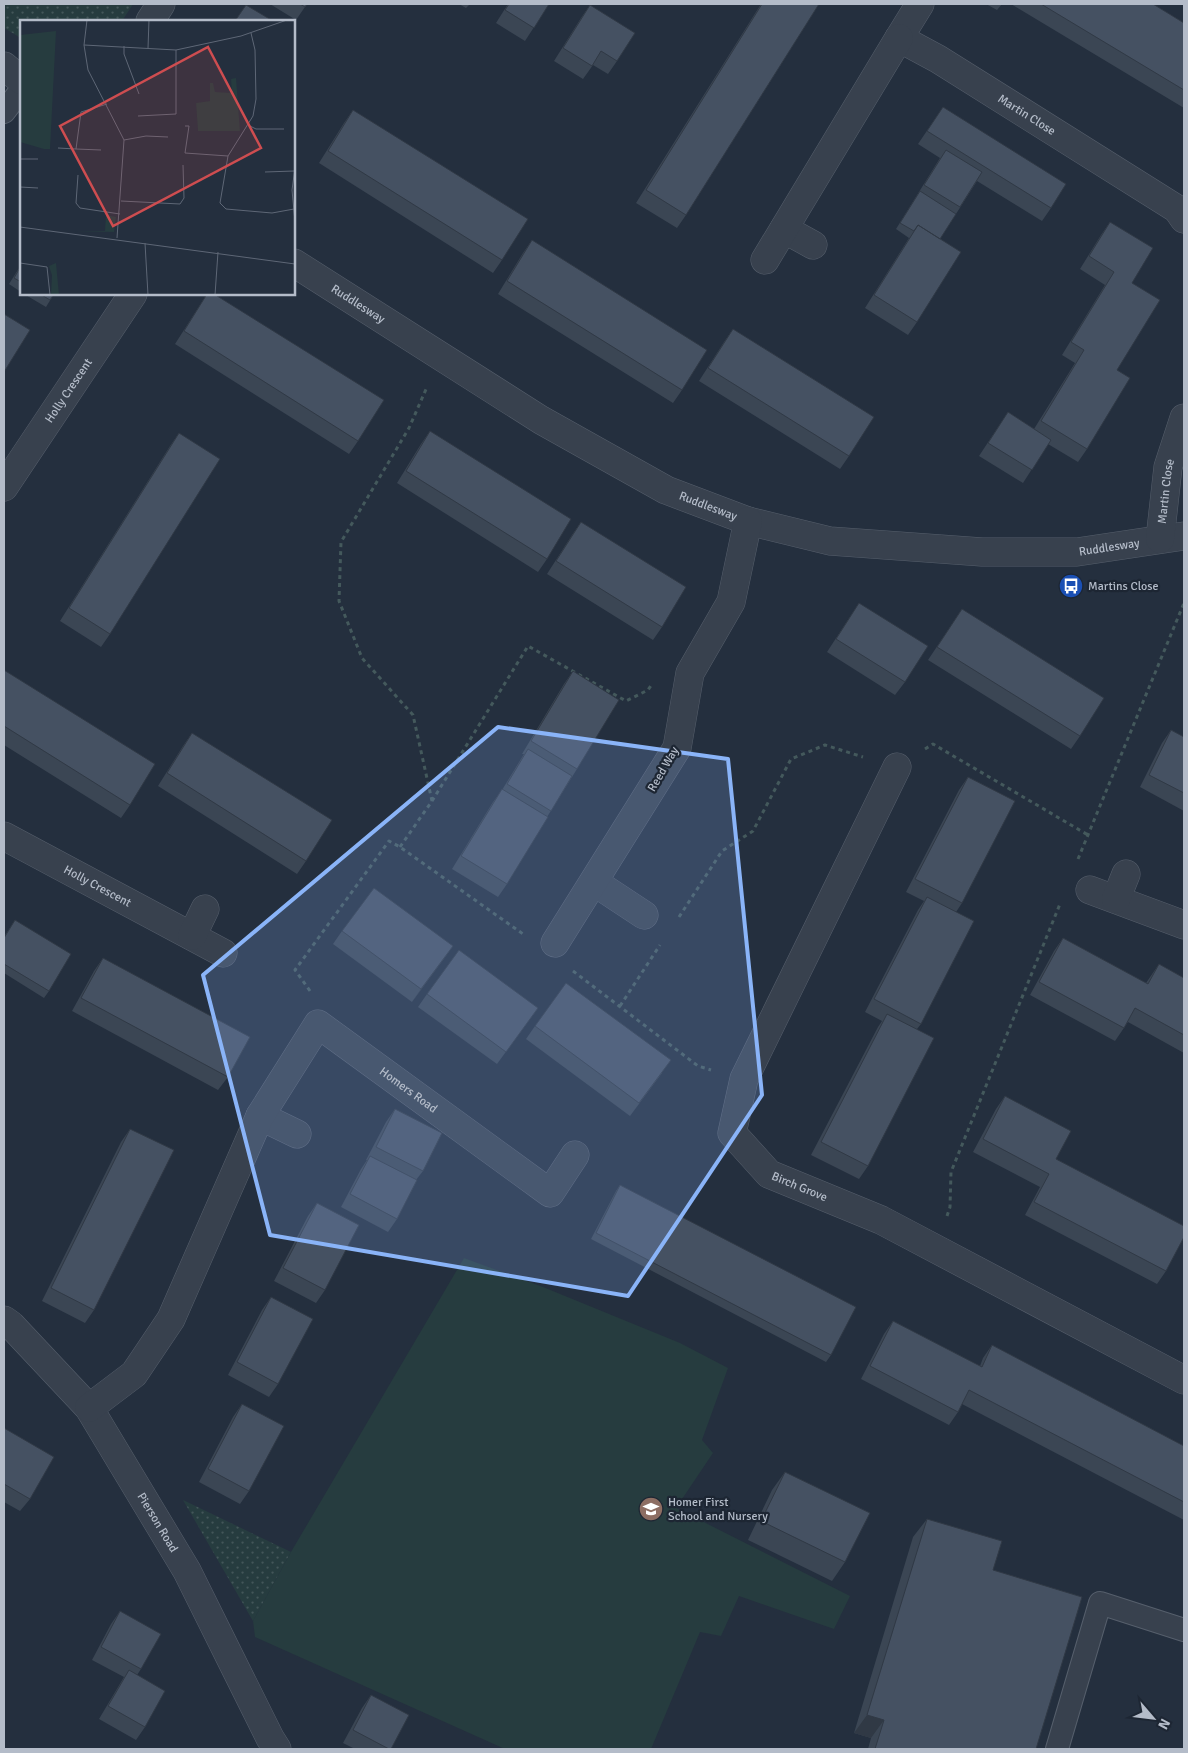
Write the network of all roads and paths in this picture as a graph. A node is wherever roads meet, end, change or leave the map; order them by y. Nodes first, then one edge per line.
1 (161, 4) edge
2 (920, 4) edge
3 (151, 20) edge
4 (899, 38) junction
5 (4, 66) edge
6 (20, 79) edge
7 (20, 91) edge
8 (4, 112) edge
9 (1184, 218) edge
10 (784, 229) junction
11 (813, 245) dead end
12 (765, 260) dead end
13 (295, 264) edge
14 (132, 295) edge
15 (440, 356) junction
16 (1184, 418) edge
17 (4, 486) edge
18 (748, 521) junction
19 (1172, 538) edge
20 (1184, 603) edge
21 (653, 682) dead end
22 (896, 767) junction
23 (432, 801) junction
24 (1088, 835) junction
25 (4, 836) edge
26 (400, 847) junction
27 (1077, 862) dead end
28 (594, 882) junction
29 (1090, 890) dead end
30 (1062, 899) dead end
31 (205, 909) dead end
32 (644, 916) dead end
33 (675, 922) dead end
34 (1184, 925) edge
35 (192, 936) junction
36 (665, 937) dead end
37 (551, 947) junction
38 (223, 953) dead end
39 (620, 1006) junction
40 (318, 1024) junction
41 (744, 1079) junction
42 (260, 1116) junction
43 (297, 1134) dead end
44 (575, 1155) dead end
45 (934, 1248) junction
46 (4, 1320) edge
47 (1184, 1380) edge
48 (89, 1408) junction
49 (1184, 1630) edge
50 (267, 1746) edge
51 (1057, 1749) edge

1 - 3 street
2 - 4 street
4 - 9 street, Martin Close
4 - 10 street
5 - 6 street
7 - 8 lane
10 - 11 street
10 - 12 street
13 - 15 street, Ruddlesway
14 - 17 street, Holly Crescent
15 - 18 street, Ruddlesway
15 - 23 path
16 - 19 street, Martin Close
18 - 19 street, Ruddlesway
18 - 28 street, Reed Way
20 - 24 path
21 - 23 path
22 - 24 path
22 - 33 path
22 - 41 street, Birch Grove
23 - 26 path
24 - 27 path
25 - 35 street, Holly Crescent
26 - 37 path
26 - 40 path
28 - 32 street
28 - 37 street, Reed Way
29 - 34 street
30 - 45 path
31 - 35 street
35 - 38 street, Holly Crescent
36 - 39 path
37 - 39 path
39 - 41 path
40 - 42 street
40 - 44 street, Homers Road
41 - 45 street, Birch Grove
42 - 43 street
42 - 48 street
45 - 47 street, Birch Grove
46 - 48 street, Pierson Road
48 - 50 street, Pierson Road
49 - 51 lane

